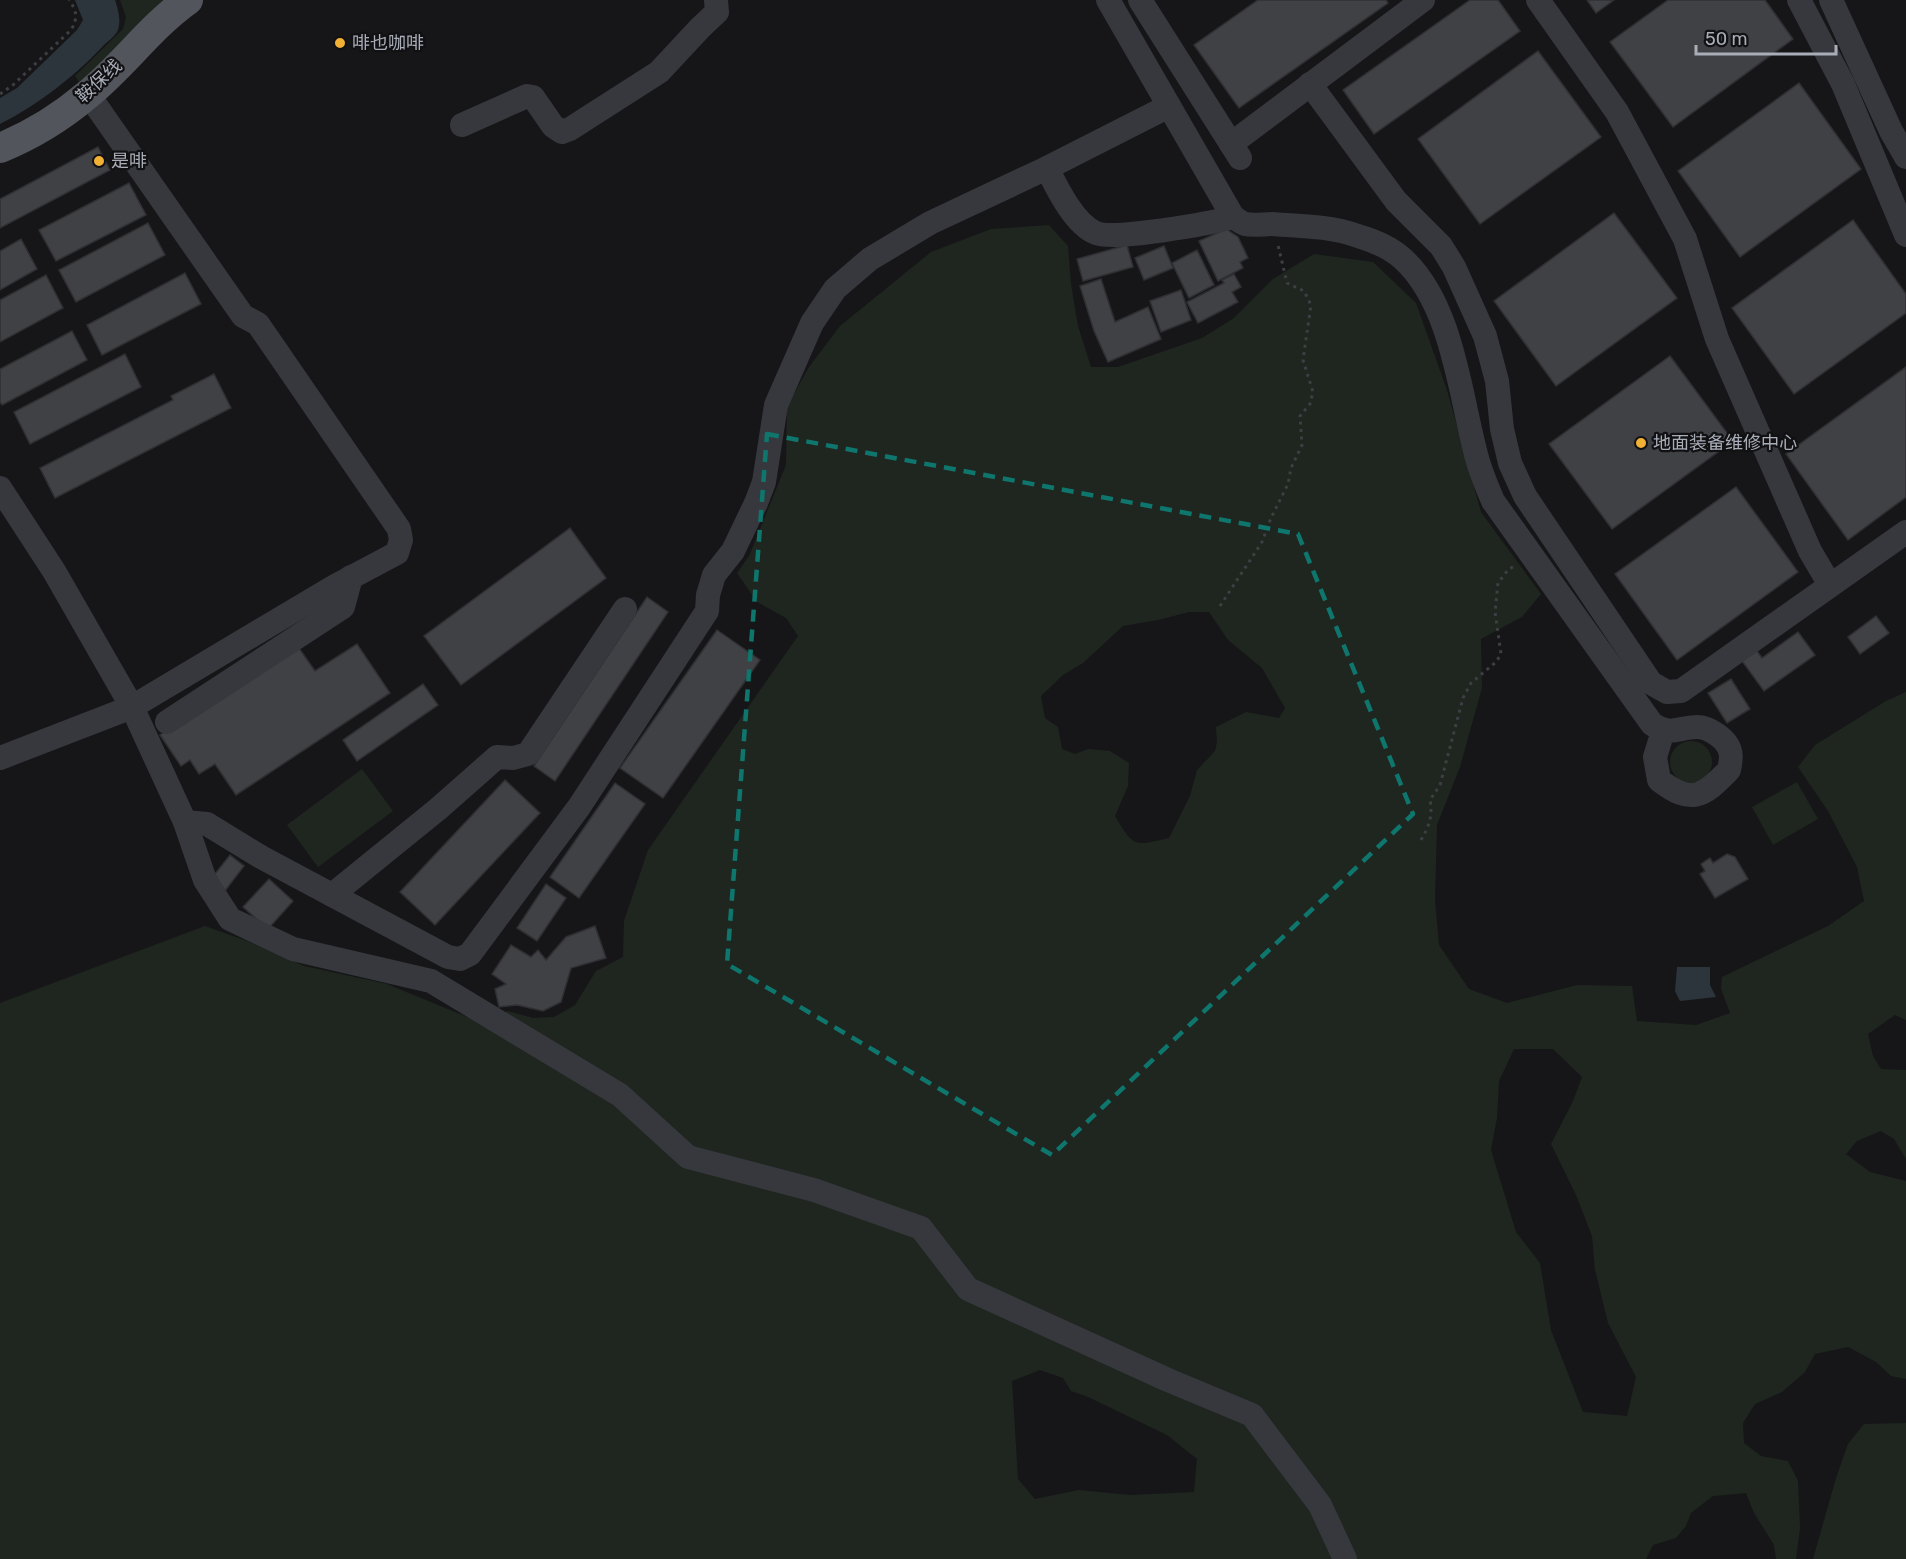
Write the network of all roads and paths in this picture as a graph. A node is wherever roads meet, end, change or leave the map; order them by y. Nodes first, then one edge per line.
1 (69, 0) edge
2 (188, 0) edge
3 (716, 0) edge
4 (1108, 0) edge
5 (1140, 0) edge
6 (1423, 0) edge
7 (1538, 0) edge
8 (1799, 0) edge
9 (1831, 0) edge
10 (1310, 84) junction
11 (0, 93) edge
12 (88, 94) junction
13 (1169, 106) junction
14 (462, 125) dead end
15 (0, 148) edge
16 (1906, 157) edge
17 (1047, 168) junction
18 (1233, 217) junction
19 (1270, 224) junction
20 (1906, 235) edge
21 (0, 488) edge
22 (1906, 532) edge
23 (1531, 555) junction
24 (351, 577) junction
25 (1830, 585) junction
26 (1220, 606) dead end
27 (625, 609) dead end
28 (132, 707) junction
29 (167, 722) dead end
30 (1663, 731) dead end
31 (0, 758) edge
32 (185, 822) junction
33 (1421, 840) dead end
34 (332, 895) junction
35 (1345, 1559) edge

1 - 11 path
2 - 12 main road, 鞍保线
3 - 14 street
4 - 13 street
5 - 10 street
6 - 10 street
7 - 25 street
8 - 20 street
9 - 16 street
10 - 25 street
12 - 15 main road, 鞍保线
12 - 24 street
13 - 17 street
13 - 18 street
17 - 18 street
17 - 34 street
18 - 19 street
19 - 23 street
19 - 26 path
21 - 28 street
22 - 25 street
23 - 30 street
23 - 33 path
24 - 28 street
24 - 29 street
27 - 34 street
28 - 31 street
28 - 32 street
32 - 34 street
32 - 35 street

